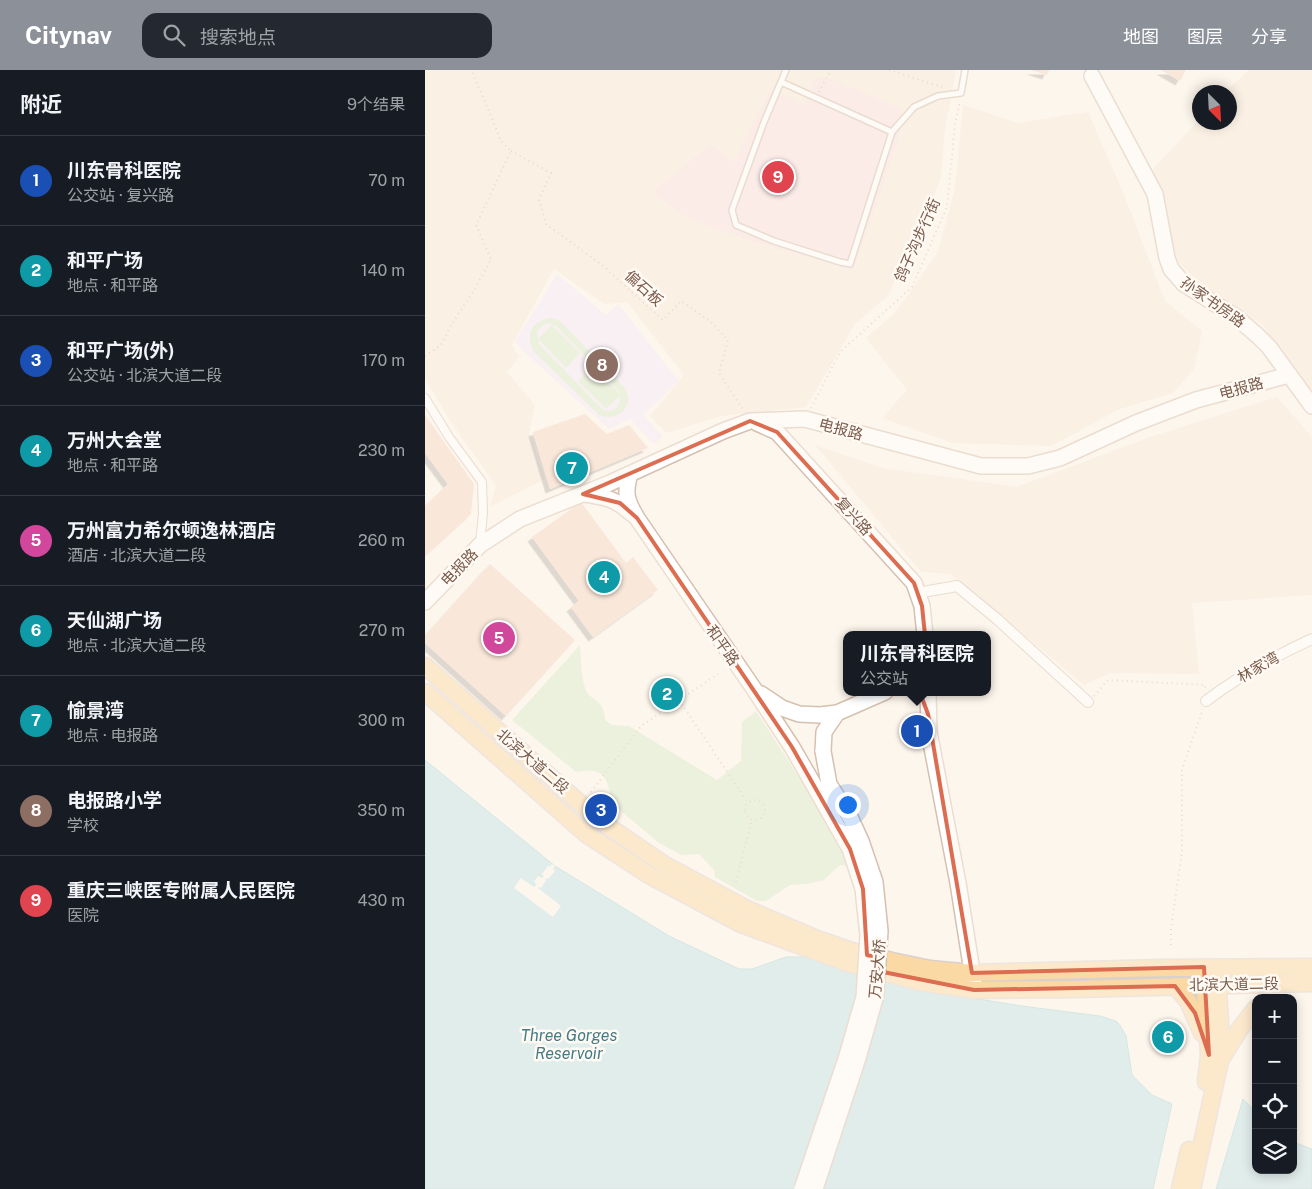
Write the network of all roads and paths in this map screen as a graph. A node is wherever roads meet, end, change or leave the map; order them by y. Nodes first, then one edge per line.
1 (471, 70) edge
2 (786, 70) edge
3 (831, 70) edge
4 (889, 70) edge
5 (965, 70) edge
6 (1091, 76) dead end
7 (781, 82) junction
8 (961, 93) junction
9 (816, 97) junction
10 (892, 132) junction
11 (511, 151) junction
12 (425, 356) edge
13 (1289, 375) junction
14 (425, 398) edge
15 (1310, 400) edge
16 (803, 419) junction
17 (750, 421) junction
18 (793, 448) junction
19 (630, 474) junction
20 (583, 494) junction
21 (637, 518) junction
22 (480, 545) junction
23 (917, 593) junction
24 (425, 602) edge
25 (925, 631) edge
26 (1312, 639) edge
27 (425, 666) edge
28 (718, 674) dead end
29 (754, 689) junction
30 (425, 692) edge
31 (876, 696) edge
32 (920, 696) edge
33 (928, 696) edge
34 (679, 700) junction
35 (1206, 701) junction
36 (1088, 702) joint
37 (837, 713) junction
38 (928, 714) junction
39 (807, 773) joint
40 (591, 792) dead end
41 (748, 803) junction
42 (752, 820) junction
43 (736, 882) dead end
44 (745, 917) junction
45 (1171, 945) dead end
46 (1210, 967) junction
47 (1312, 967) edge
48 (972, 973) junction
49 (1289, 983) junction
50 (1312, 983) edge
51 (1211, 985) junction
52 (1175, 986) junction
53 (974, 990) junction
54 (1272, 994) edge
55 (1252, 1013) edge
56 (1214, 1067) junction
57 (802, 1189) edge
58 (815, 1189) edge
59 (1180, 1189) edge
60 (1191, 1189) edge

1 - 11 path, 偏石板
2 - 7 lane
3 - 9 path
4 - 8 path
5 - 8 lane
6 - 13 main road, 孙家书房路
7 - 9 lane
7 - 10 lane
8 - 10 lane
8 - 16 path, 鸽子沟步行街
9 - 10 lane
11 - 12 path
11 - 17 path, 偏石板
13 - 15 main road, 孙家书房路
13 - 16 main road, 电报路
14 - 22 street
16 - 17 main road, 电报路
16 - 18 main road
17 - 18 main road, 复兴路
17 - 19 main road, 电报路
18 - 23 main road, 复兴路
19 - 20 main road, 电报路
19 - 21 main road, 和平路
20 - 21 main road, 和平路
20 - 22 main road, 电报路
21 - 29 main road, 和平路
22 - 24 main road, 电报路
23 - 25 main road, 复兴路
23 - 36 street
26 - 35 street, 林家湾
27 - 44 main road, 北滨大道二段
28 - 34 path
29 - 37 main road
29 - 39 main road, 和平路
30 - 44 main road, 北滨大道二段
31 - 37 main road
32 - 38 main road
33 - 38 main road
34 - 40 path
34 - 41 path
35 - 36 path
35 - 45 path
37 - 58 main road, 万安大桥, bridge
38 - 48 main road
39 - 57 main road, 万安大桥, bridge
41 - 42 path
41 - 42 path
42 - 43 path
44 - 48 main road, 北滨大道二段, bridge
44 - 53 main road, 北滨大道二段, bridge
46 - 47 main road, 北滨大道二段
46 - 48 main road, 北滨大道二段
46 - 51 main road
48 - 53 main road
49 - 50 main road, 北滨大道二段
49 - 51 main road, 北滨大道二段
49 - 54 main road
51 - 52 main road, 北滨大道二段
51 - 56 main road
52 - 53 main road, 北滨大道二段
52 - 56 main road
55 - 56 main road
56 - 59 main road
56 - 60 main road

